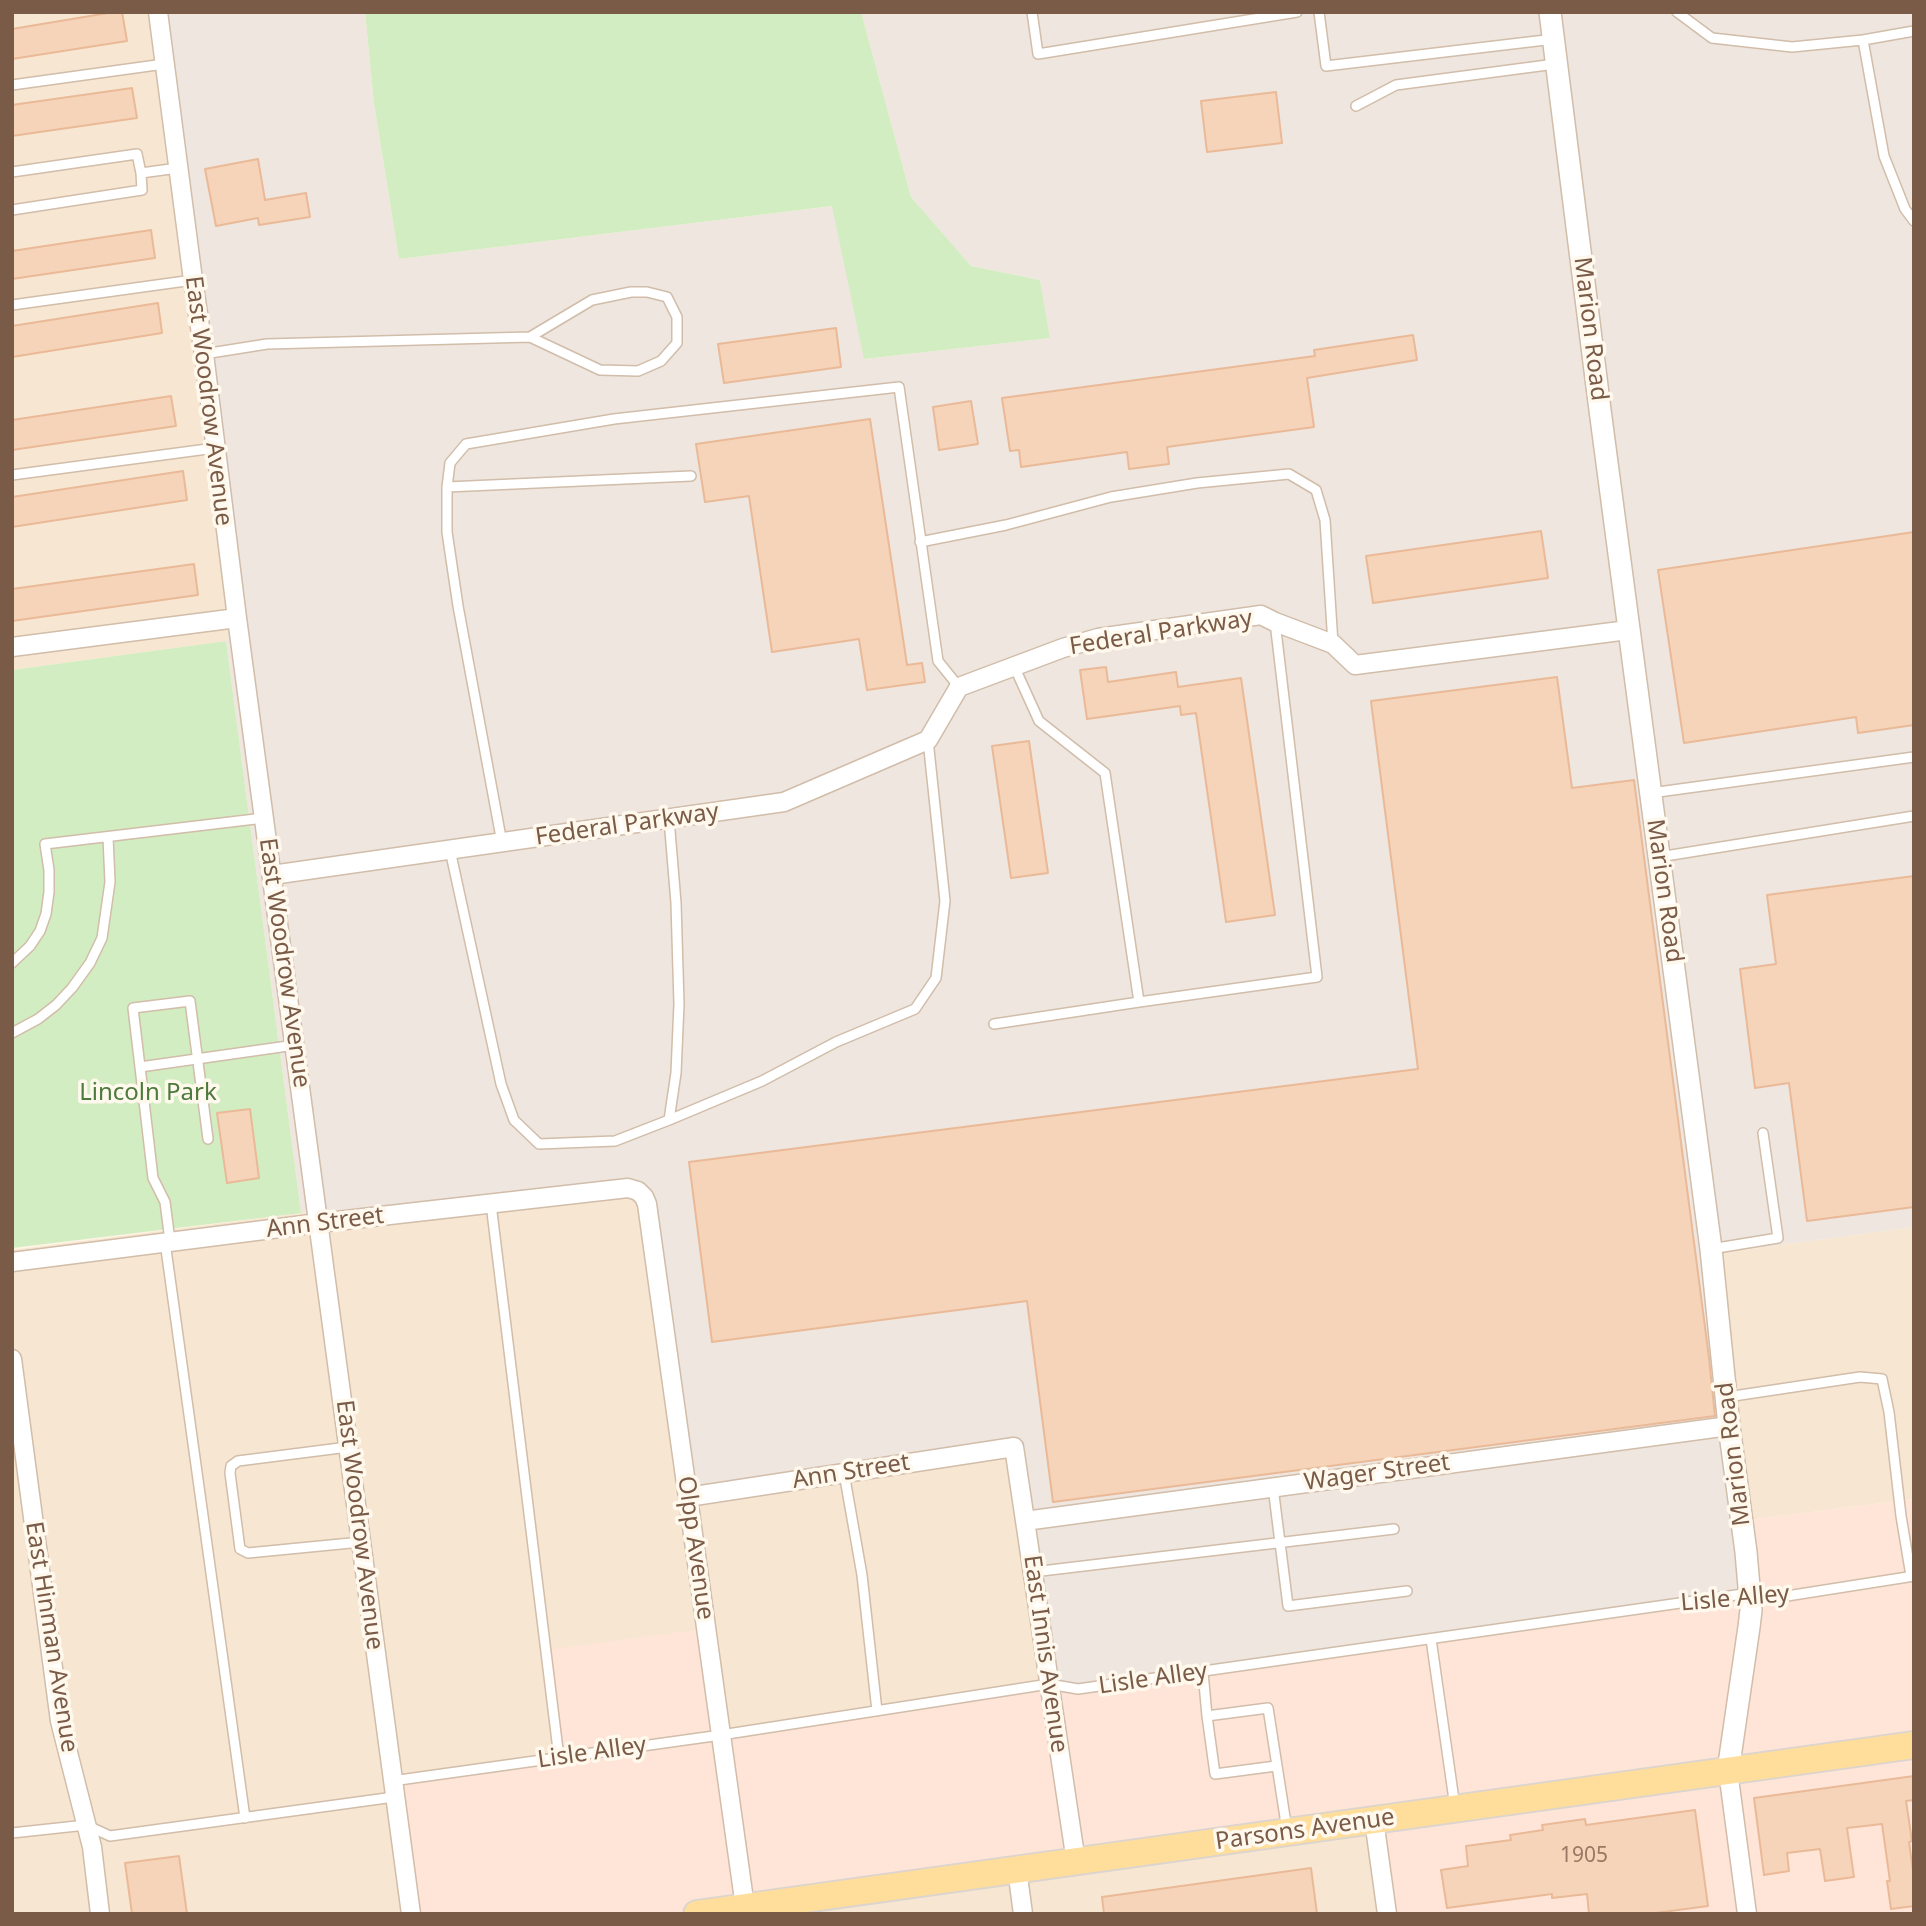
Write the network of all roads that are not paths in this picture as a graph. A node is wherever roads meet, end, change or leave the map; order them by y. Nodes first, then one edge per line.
1 (158, 12) edge
2 (1032, 12) edge
3 (1297, 12) edge
4 (1319, 12) edge
5 (1550, 12) edge
6 (1677, 12) edge
7 (1914, 31) edge
8 (1554, 39) junction
9 (1863, 40) junction
10 (164, 64) junction
11 (1557, 64) junction
12 (12, 85) edge
13 (1356, 106) dead end
14 (178, 168) junction
15 (12, 172) edge
16 (141, 173) junction
17 (12, 210) edge
18 (1914, 221) edge
19 (192, 280) junction
20 (12, 305) edge
21 (530, 337) junction
22 (204, 354) junction
23 (215, 448) junction
24 (12, 475) edge
25 (691, 476) dead end
26 (447, 486) junction
27 (920, 542) junction
28 (237, 618) junction
29 (1275, 622) junction
30 (1628, 630) junction
31 (1333, 643) junction
32 (12, 646) edge
33 (1014, 666) junction
34 (959, 687) junction
35 (928, 740) junction
36 (1914, 757) edge
37 (1651, 793) junction
38 (1914, 816) edge
39 (264, 818) junction
40 (669, 819) junction
41 (108, 837) junction
42 (502, 843) junction
43 (450, 850) junction
44 (1659, 857) junction
45 (272, 875) junction
46 (12, 963) edge
47 (1139, 1002) junction
48 (994, 1024) dead end
49 (12, 1033) edge
50 (295, 1045) junction
51 (197, 1059) junction
52 (140, 1067) junction
53 (669, 1120) junction
54 (1763, 1133) dead end
55 (208, 1139) dead end
56 (638, 1192) joint
57 (491, 1204) junction
58 (319, 1223) junction
59 (168, 1242) junction
60 (1711, 1249) junction
61 (12, 1262) edge
62 (12, 1359) edge
63 (1727, 1397) junction
64 (1729, 1426) junction
65 (348, 1447) junction
66 (1014, 1447) joint
67 (844, 1473) junction
68 (1273, 1487) junction
69 (688, 1497) junction
70 (1025, 1521) junction
71 (1394, 1529) dead end
72 (1279, 1541) junction
73 (361, 1542) junction
74 (1033, 1572) junction
75 (1913, 1576) edge
76 (1407, 1591) dead end
77 (1750, 1593) junction
78 (1431, 1639) junction
79 (1203, 1672) junction
80 (1049, 1684) junction
81 (877, 1711) junction
82 (1208, 1716) junction
83 (721, 1735) junction
84 (1914, 1745) edge
85 (559, 1758) junction
86 (1276, 1766) junction
87 (1728, 1771) junction
88 (393, 1789) junction
89 (1455, 1809) junction
90 (245, 1818) junction
91 (1374, 1820) junction
92 (86, 1825) junction
93 (1287, 1832) junction
94 (12, 1833) edge
95 (1076, 1862) junction
96 (1017, 1869) junction
97 (745, 1907) junction
98 (100, 1914) edge
99 (411, 1914) edge
100 (697, 1914) edge
101 (1023, 1914) edge
102 (1387, 1914) edge
103 (1747, 1914) edge

1 - 10 street, East Woodrow Avenue
2 - 3 lane
4 - 8 lane
5 - 8 street, Marion Road
6 - 9 lane
7 - 9 lane
8 - 11 street, Marion Road
9 - 18 lane
10 - 12 lane
10 - 14 street, East Woodrow Avenue
11 - 13 lane
11 - 30 street, Marion Road
14 - 16 lane
14 - 19 street, East Woodrow Avenue
15 - 16 lane
16 - 17 lane
19 - 20 lane
19 - 22 street, East Woodrow Avenue
21 - 21 lane
21 - 22 lane
22 - 23 street, East Woodrow Avenue
23 - 24 lane
23 - 28 street, East Woodrow Avenue
25 - 26 lane
26 - 27 lane
26 - 42 lane
27 - 31 lane
27 - 34 lane
28 - 32 street
28 - 39 street, East Woodrow Avenue
29 - 31 street, Federal Parkway
29 - 33 street, Federal Parkway
29 - 47 lane
30 - 31 street, Federal Parkway
30 - 37 street, Marion Road
33 - 34 street, Federal Parkway
33 - 47 lane
34 - 35 street
35 - 40 street, Federal Parkway
35 - 53 lane
36 - 37 lane
37 - 44 street, Marion Road
38 - 44 lane
39 - 41 lane
39 - 45 street, East Woodrow Avenue
40 - 42 street, Federal Parkway
40 - 53 lane
41 - 46 lane
41 - 49 lane
42 - 43 street, Federal Parkway
43 - 45 street, Federal Parkway
43 - 53 lane
44 - 60 street, Marion Road
45 - 50 street, East Woodrow Avenue
47 - 48 lane
50 - 51 lane
50 - 58 street, East Woodrow Avenue
51 - 52 lane
51 - 52 lane
51 - 55 lane
52 - 59 lane
54 - 60 lane
56 - 57 street, Ann Street
56 - 69 street, Olpp Avenue
57 - 58 street, Ann Street
57 - 85 lane
58 - 59 street, Ann Street
58 - 65 street, East Woodrow Avenue
59 - 61 street, Ann Street
59 - 90 lane
60 - 63 street, Marion Road
62 - 92 street, East Hinman Avenue
63 - 64 street, Marion Road
63 - 75 lane
64 - 68 street, Wager Street
64 - 77 street, Marion Road
65 - 73 street, East Woodrow Avenue
65 - 73 lane
66 - 67 street, Ann Street
66 - 70 street, East Innis Avenue
67 - 69 street, Ann Street
67 - 81 lane
68 - 70 street, Wager Street
68 - 72 lane
69 - 83 street, Olpp Avenue
70 - 74 street, East Innis Avenue
71 - 72 lane
72 - 74 lane
72 - 76 lane
73 - 88 street, East Woodrow Avenue
74 - 80 street, East Innis Avenue
75 - 77 lane, Lisle Alley
77 - 78 lane, Lisle Alley
77 - 87 street, Marion Road
78 - 79 lane, Lisle Alley
78 - 89 lane
79 - 80 lane, Lisle Alley
79 - 82 lane
80 - 81 lane, Lisle Alley
80 - 95 street, East Innis Avenue
81 - 83 lane, Lisle Alley
82 - 86 lane
82 - 86 lane
83 - 85 lane, Lisle Alley
83 - 97 street, Olpp Avenue
84 - 87 main road, Parsons Avenue
85 - 88 lane, Lisle Alley
86 - 93 lane
87 - 89 main road, Parsons Avenue
87 - 103 street
88 - 90 lane, Lisle Alley
88 - 99 street, East Woodrow Avenue
89 - 91 main road, Parsons Avenue
90 - 92 lane, Lisle Alley
91 - 93 main road, Parsons Avenue
91 - 102 street
92 - 94 lane, Lisle Alley
92 - 98 street, East Hinman Avenue
93 - 95 main road, Parsons Avenue
95 - 96 main road, Parsons Avenue
96 - 97 main road, Parsons Avenue
96 - 101 street
97 - 100 main road, Parsons Avenue

